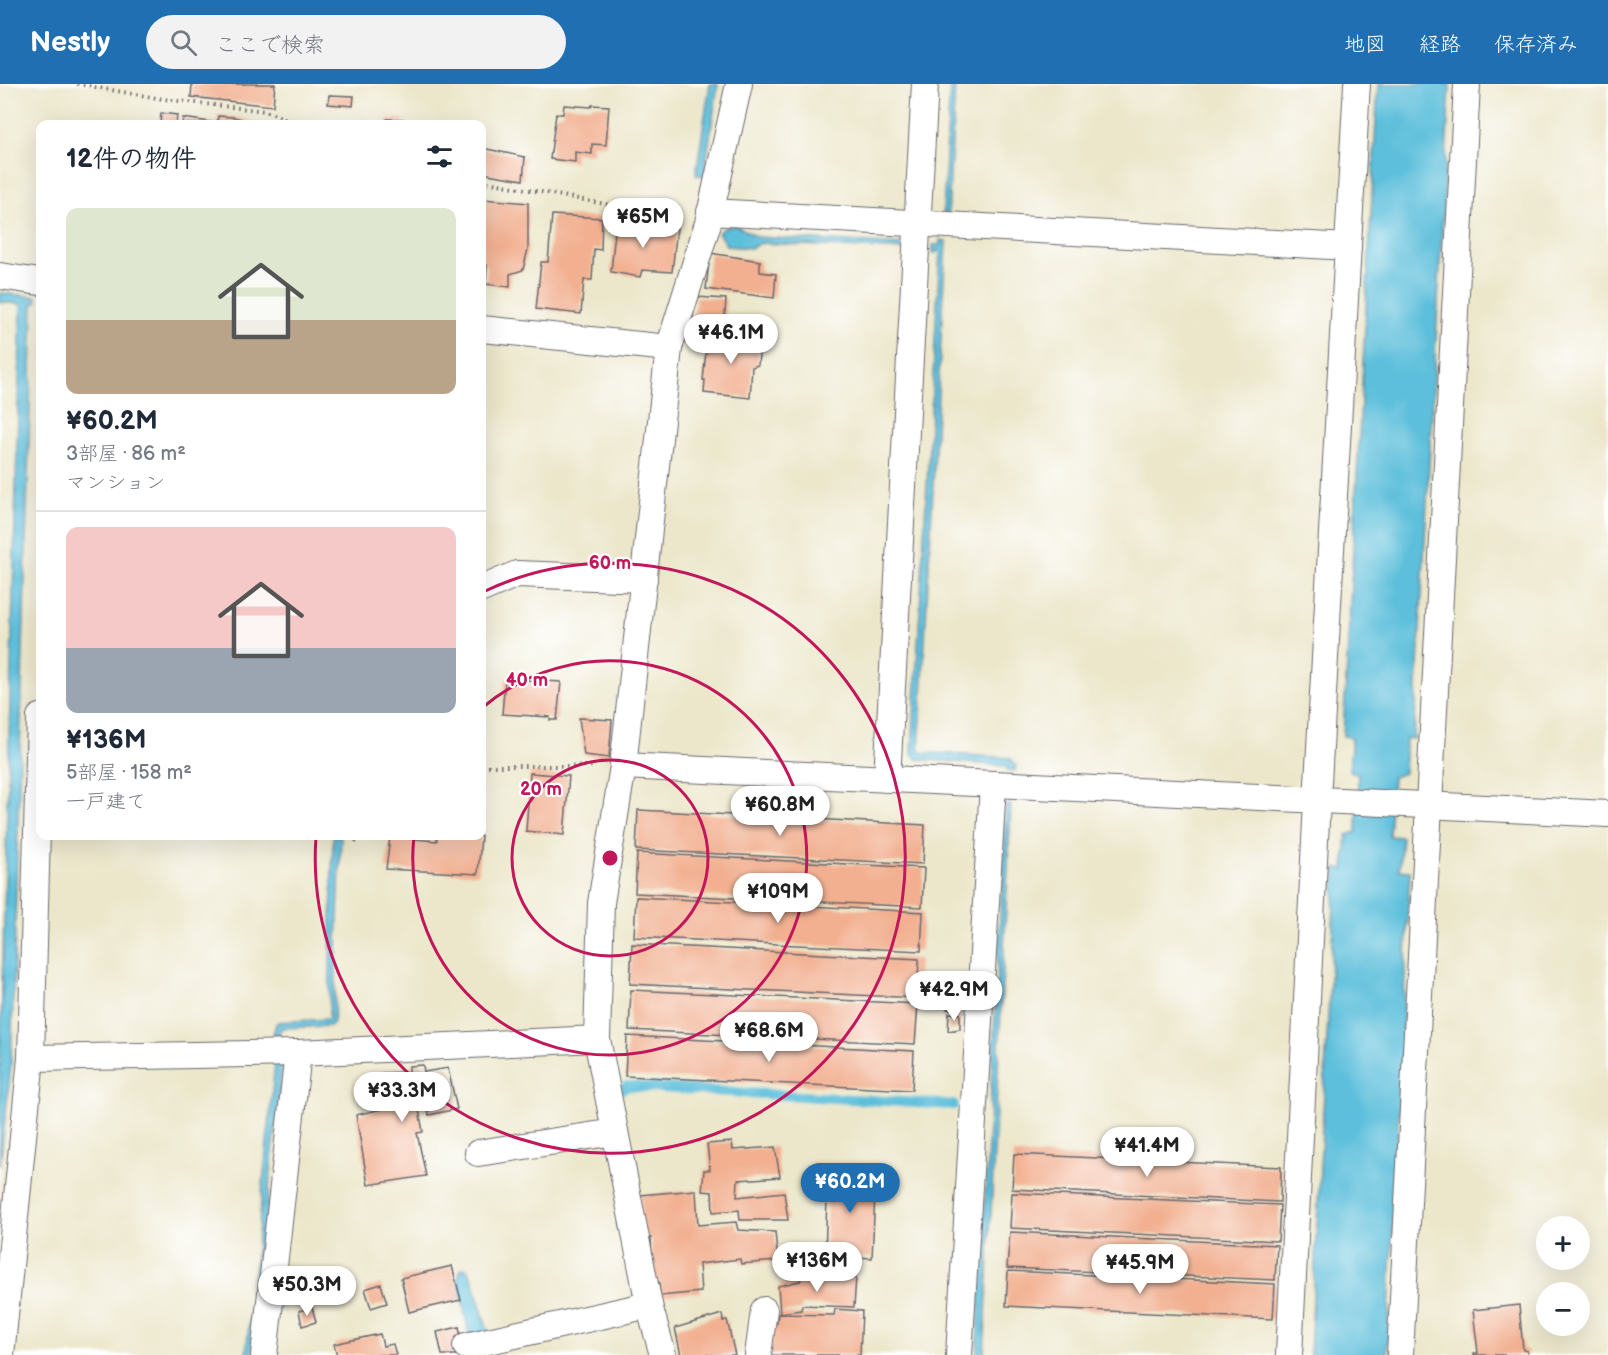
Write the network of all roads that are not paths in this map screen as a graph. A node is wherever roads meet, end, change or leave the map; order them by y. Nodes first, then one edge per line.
1 (739, 84) edge
2 (925, 84) edge
3 (1357, 84) edge
4 (1467, 84) edge
5 (709, 218) junction
6 (918, 223) junction
7 (1348, 247) junction
8 (0, 276) edge
9 (36, 281) edge
10 (486, 329) edge
11 (669, 348) junction
12 (644, 579) junction
13 (486, 587) edge
14 (623, 766) junction
15 (887, 779) junction
16 (993, 785) junction
17 (1317, 801) junction
18 (1421, 805) junction
19 (1608, 814) edge
20 (37, 840) edge
21 (597, 1038) junction
22 (298, 1053) junction
23 (31, 1058) junction
24 (615, 1132) junction
25 (478, 1153) dead end
26 (648, 1305) junction
27 (764, 1310) dead end
28 (466, 1346) dead end
29 (1, 1355) edge
30 (264, 1355) edge
31 (663, 1355) edge
32 (758, 1355) edge
33 (959, 1355) edge
34 (1289, 1355) edge
35 (1400, 1355) edge

1 - 5 street
2 - 6 street
3 - 7 street
4 - 18 street
5 - 6 street
5 - 11 street
6 - 7 street
6 - 15 street
7 - 17 street
8 - 9 street
10 - 11 street
11 - 12 street
12 - 13 street
12 - 14 street
14 - 15 street
14 - 21 street
15 - 16 street
16 - 17 street
16 - 33 street
17 - 18 street
17 - 34 street
18 - 19 street
18 - 35 street
20 - 23 street
21 - 22 street
21 - 24 street
22 - 23 street
22 - 30 street
23 - 29 street
24 - 25 street
24 - 26 street
26 - 28 street
26 - 31 street
27 - 32 street

